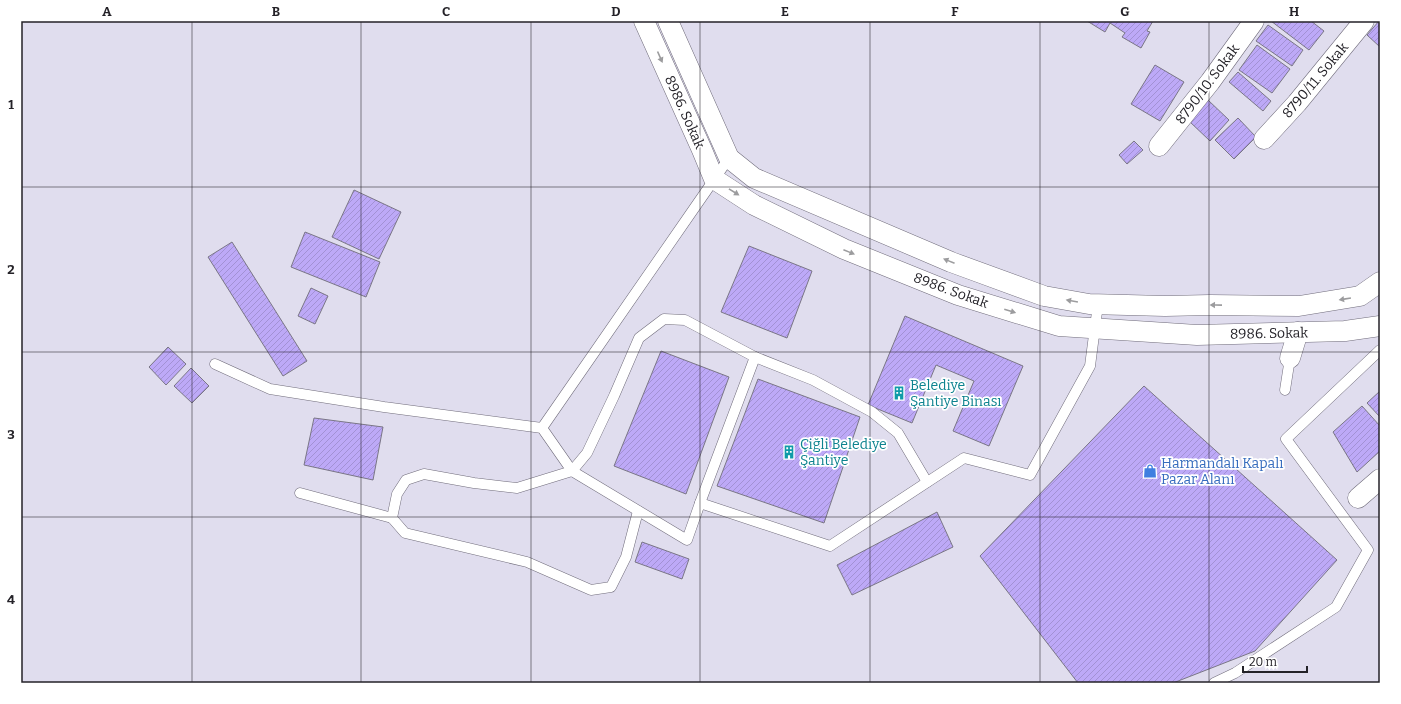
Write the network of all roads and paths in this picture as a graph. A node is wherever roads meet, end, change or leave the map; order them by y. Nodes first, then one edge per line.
1 (644, 21) edge
2 (668, 21) edge
3 (1254, 21) edge
4 (1364, 21) edge
5 (1264, 138) dead end
6 (1159, 146) dead end
7 (729, 158) junction
8 (714, 180) junction
9 (1380, 282) edge
10 (1098, 304) junction
11 (1380, 326) edge
12 (1094, 328) junction
13 (1298, 332) junction
14 (1380, 350) edge
15 (755, 357) junction
16 (1290, 358) joint
17 (215, 364) dead end
18 (1284, 390) dead end
19 (542, 428) junction
20 (572, 471) junction
21 (1380, 478) edge
22 (927, 482) junction
23 (300, 494) dead end
24 (1358, 498) dead end
25 (700, 504) junction
26 (638, 511) junction
27 (392, 518) junction
28 (1214, 683) edge

1 -> 8 street, 8986. Sokak
2 - 7 street, 8986. Sokak
3 - 6 street, 8790/10. Sokak
4 - 5 street, 8790/11. Sokak
7 - 8 lane
10 -> 7 street, 8986. Sokak
8 -> 12 street, 8986. Sokak
8 - 19 lane
9 -> 10 street, 8986. Sokak
10 - 12 lane
11 - 13 street, 8986. Sokak
12 - 13 street, 8986. Sokak
12 - 22 lane
13 - 16 street
14 - 28 lane
15 - 20 lane
15 - 22 lane
15 - 25 lane
16 - 18 lane
17 - 19 lane
19 - 20 lane
20 - 26 lane
20 - 27 lane
21 - 24 street
22 - 25 lane
23 - 27 lane
25 - 26 lane
26 - 27 lane

